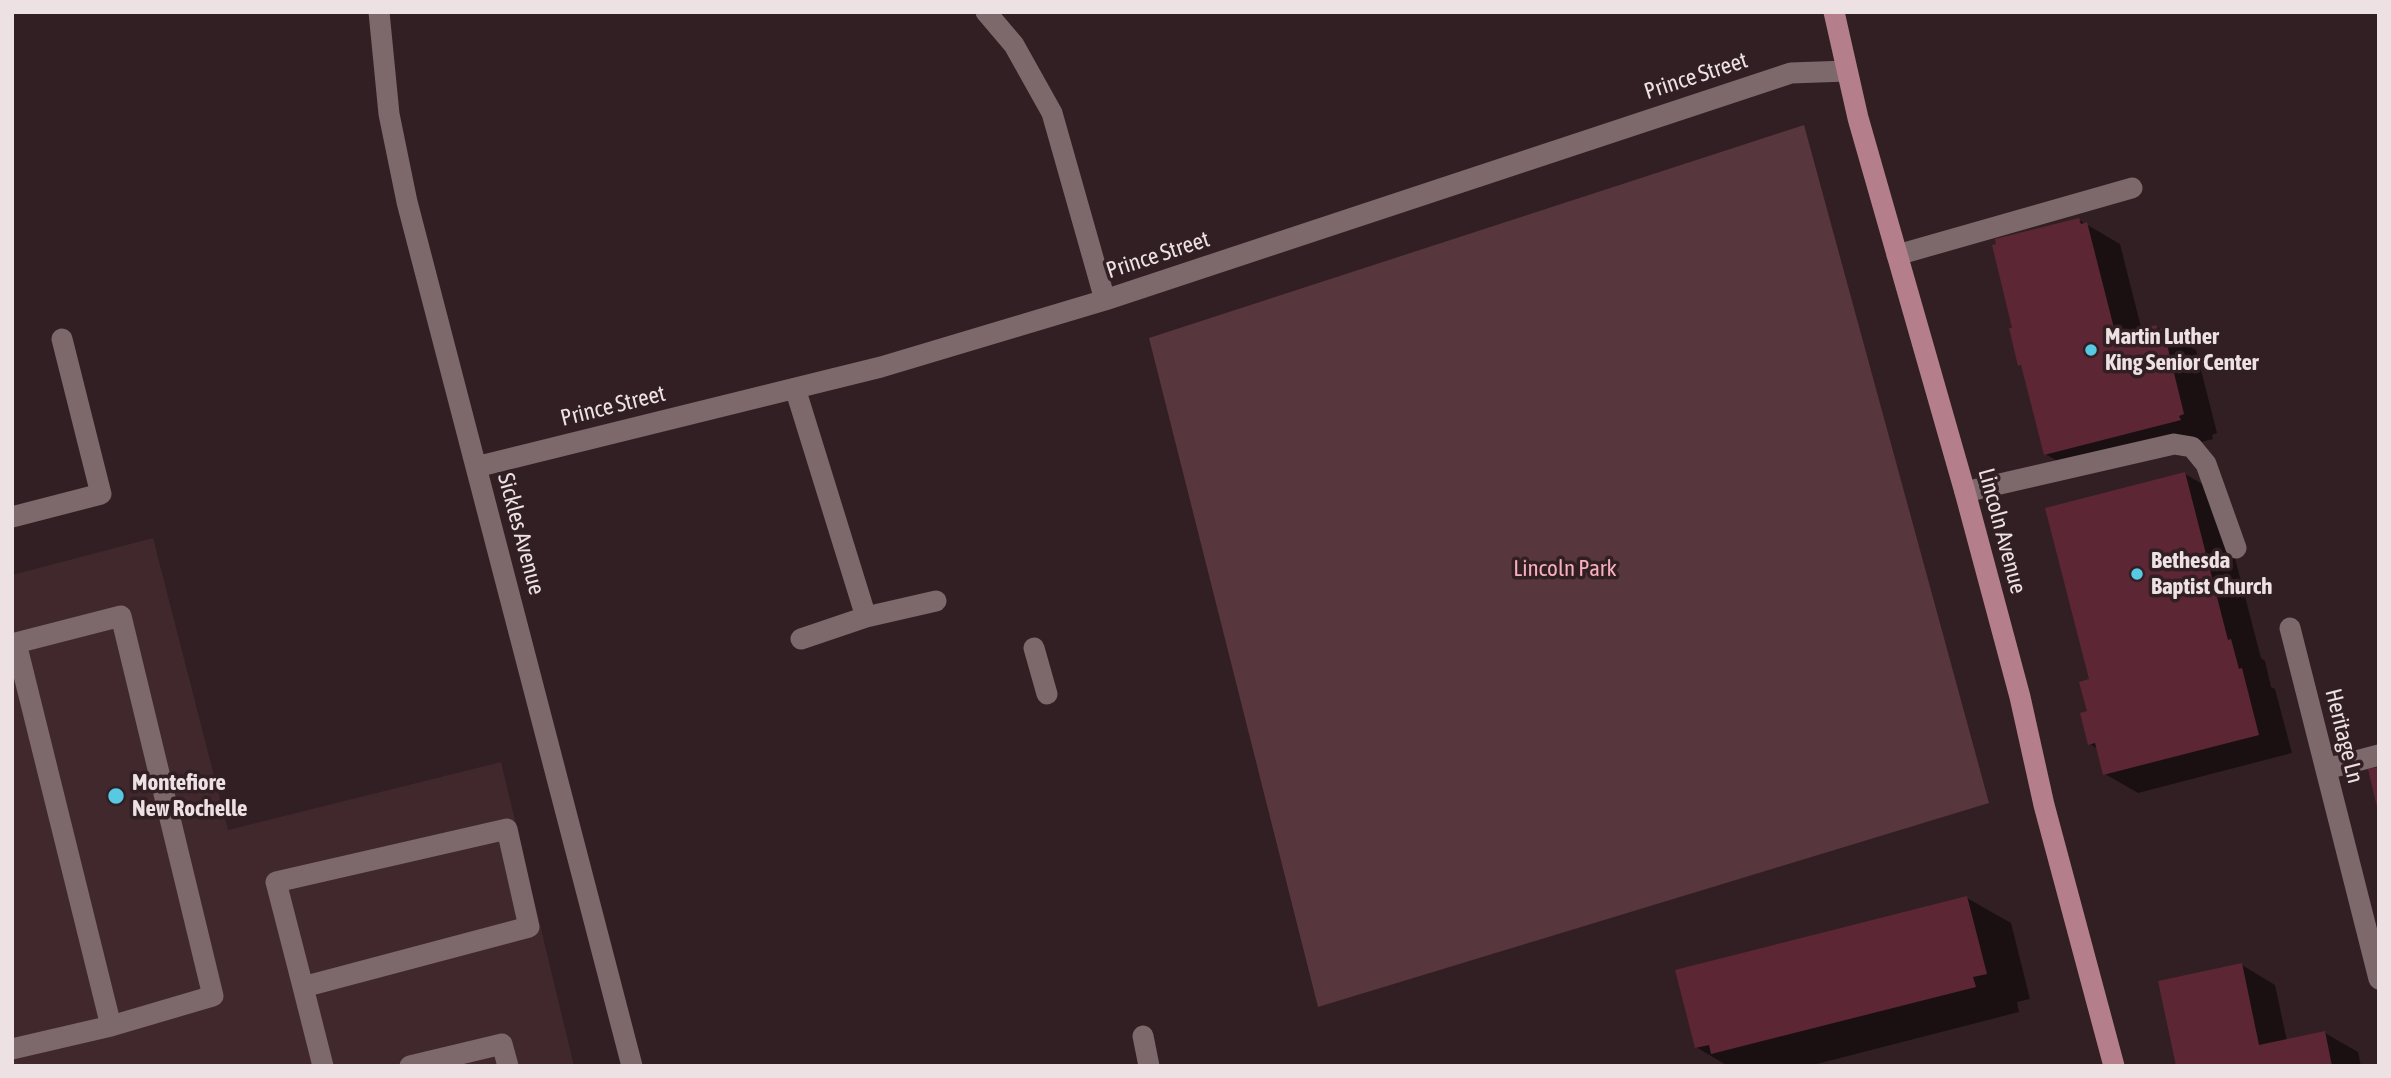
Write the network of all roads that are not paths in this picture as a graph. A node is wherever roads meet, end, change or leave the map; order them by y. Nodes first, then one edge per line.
1 (379, 12) edge
2 (986, 12) edge
3 (1834, 12) edge
4 (1847, 71) junction
5 (2132, 188) dead end
6 (1897, 255) junction
7 (1105, 300) junction
8 (62, 339) dead end
9 (795, 388) junction
10 (477, 467) junction
11 (1965, 492) junction
12 (12, 517) edge
13 (2236, 548) dead end
14 (936, 601) dead end
15 (866, 617) junction
16 (2290, 628) dead end
17 (801, 639) dead end
18 (14, 643) edge
19 (1034, 648) dead end
20 (1046, 694) dead end
21 (2379, 755) edge
22 (2326, 769) junction
23 (2379, 978) edge
24 (303, 987) junction
25 (111, 1026) junction
26 (1143, 1036) dead end
27 (14, 1044) edge
28 (323, 1066) edge
29 (410, 1066) edge
30 (508, 1066) edge
31 (632, 1066) edge
32 (1149, 1066) edge
33 (2114, 1066) edge

1 - 10 street, Sickles Avenue
2 - 7 street
3 - 4 main road, Lincoln Avenue
4 - 6 main road, Lincoln Avenue
4 - 7 street, Prince Street
5 - 6 street
6 - 11 main road, Lincoln Avenue
7 - 9 street, Prince Street
8 - 12 street
9 - 10 street, Prince Street
9 - 15 street
10 - 31 street, Sickles Avenue
11 - 13 street
11 - 33 main road, Lincoln Avenue
14 - 15 street
15 - 17 street
16 - 22 street, Heritage Ln
18 - 25 street
18 - 25 street
19 - 20 street
21 - 22 street
22 - 23 street, Heritage Ln
24 - 24 street
24 - 28 street
25 - 27 street
26 - 32 street
29 - 30 street

